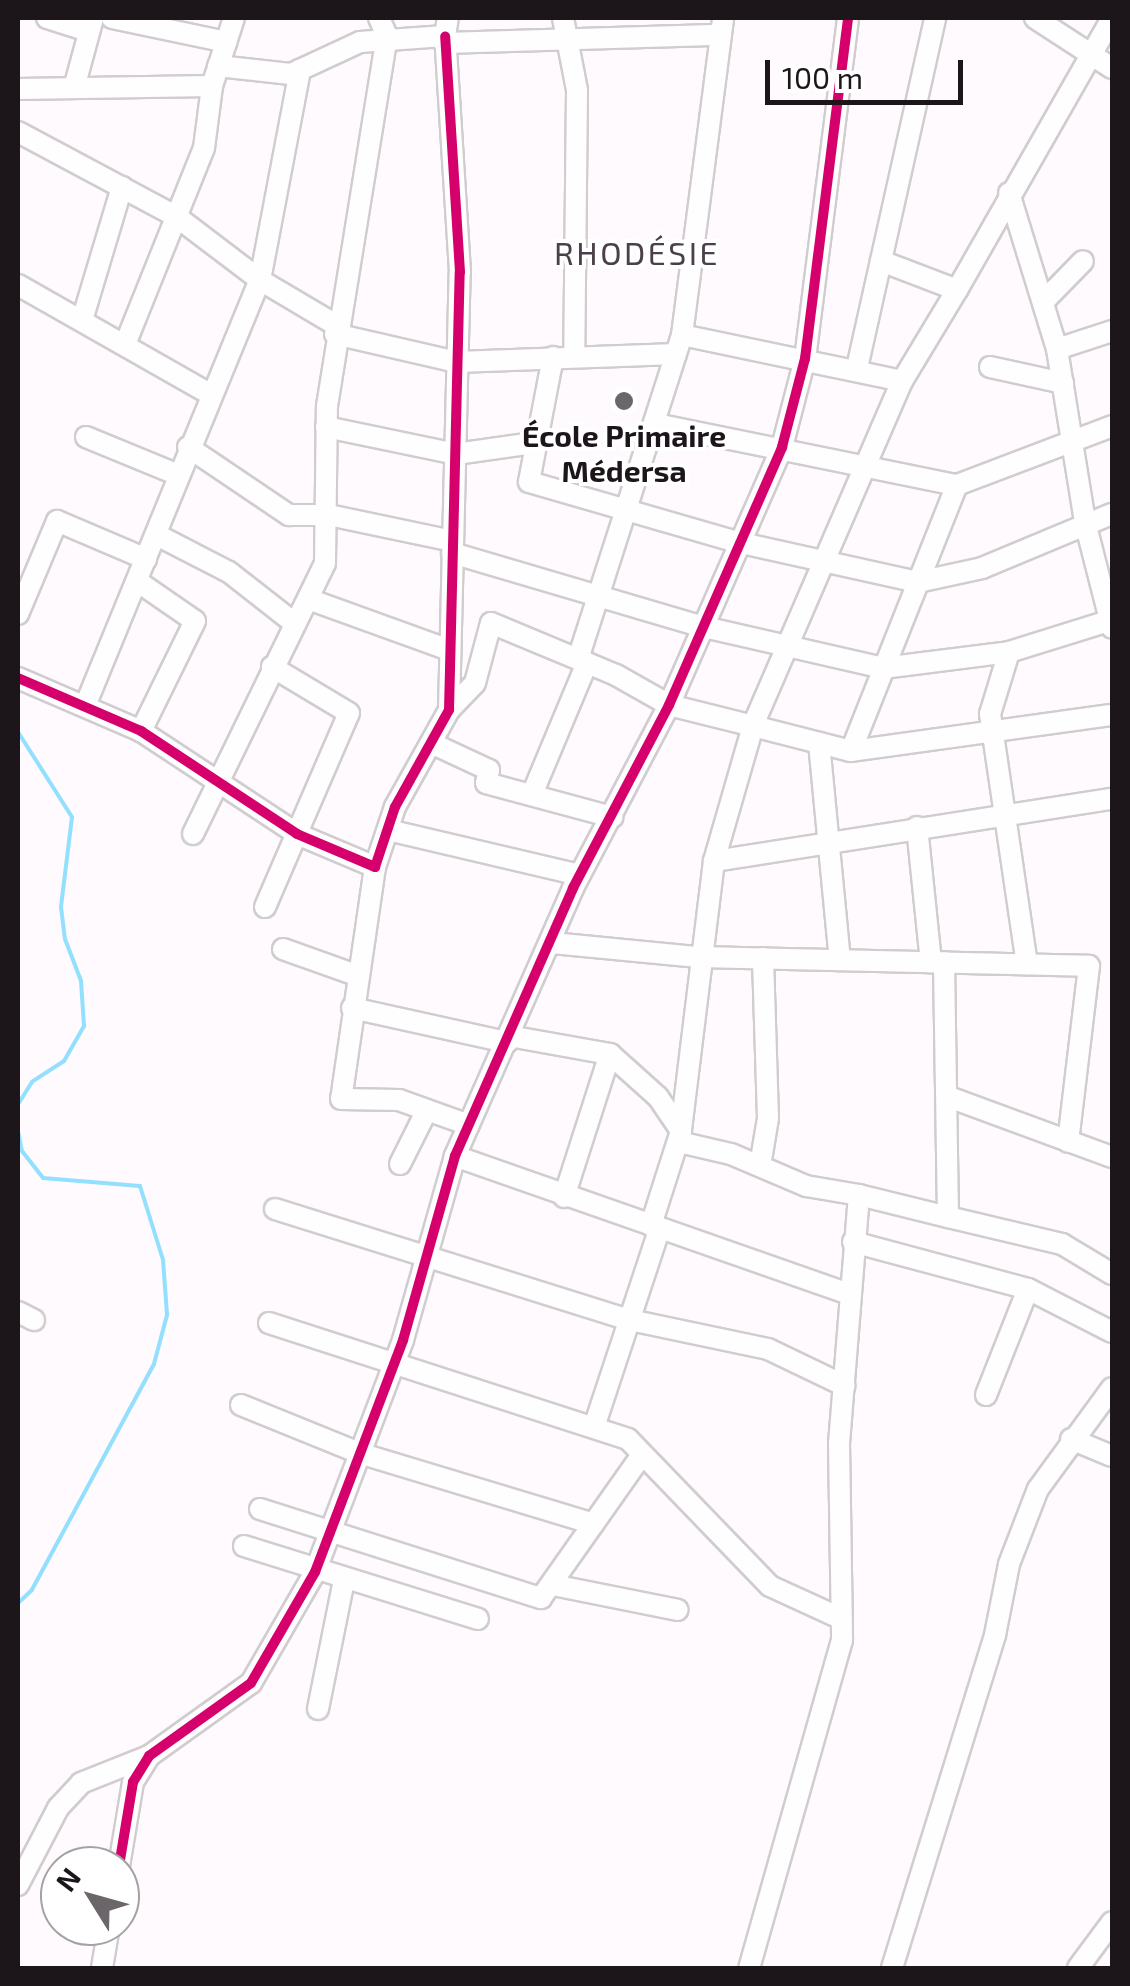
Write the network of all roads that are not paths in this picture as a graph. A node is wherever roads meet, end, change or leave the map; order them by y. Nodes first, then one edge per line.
1 (47, 18) edge
2 (112, 18) edge
3 (234, 18) edge
4 (563, 18) edge
5 (848, 18) edge
6 (935, 18) edge
7 (1038, 18) edge
8 (1112, 18) edge
9 (90, 24) edge
10 (722, 26) edge
11 (383, 27) edge
12 (661, 27) edge
13 (446, 32) edge
14 (567, 41) junction
15 (227, 42) junction
16 (1090, 51) junction
17 (1112, 68) edge
18 (300, 70) junction
19 (215, 76) junction
20 (18, 88) edge
21 (74, 88) junction
22 (18, 132) edge
23 (122, 187) junction
24 (1008, 192) junction
25 (177, 218) junction
26 (1082, 261) dead end
27 (880, 262) junction
28 (260, 280) junction
29 (18, 285) edge
30 (957, 290) junction
31 (1043, 302) junction
32 (83, 316) junction
33 (336, 330) junction
34 (1112, 332) edge
35 (126, 342) junction
36 (679, 345) junction
37 (1057, 348) junction
38 (574, 355) junction
39 (552, 356) junction
40 (805, 359) junction
41 (457, 362) junction
42 (990, 367) dead end
43 (857, 368) junction
44 (902, 381) junction
45 (1063, 383) junction
46 (210, 394) junction
47 (656, 424) junction
48 (1112, 426) edge
49 (326, 427) junction
50 (86, 437) dead end
51 (1073, 442) junction
52 (533, 443) junction
53 (188, 447) junction
54 (782, 448) junction
55 (456, 454) junction
56 (868, 469) junction
57 (178, 475) junction
58 (958, 485) junction
59 (624, 509) junction
60 (1112, 514) edge
61 (329, 515) junction
62 (1085, 522) junction
63 (157, 535) junction
64 (737, 542) junction
65 (452, 548) junction
66 (146, 559) junction
67 (828, 564) junction
68 (137, 580) junction
69 (918, 582) junction
70 (596, 594) junction
71 (311, 600) junction
72 (18, 614) edge
73 (294, 623) junction
74 (1112, 623) edge
75 (704, 628) junction
76 (791, 646) junction
77 (449, 650) junction
78 (1009, 652) junction
79 (583, 661) junction
80 (272, 667) junction
81 (883, 668) junction
82 (18, 678) edge
83 (85, 706) junction
84 (669, 706) junction
85 (450, 710) junction
86 (1112, 715) edge
87 (753, 726) junction
88 (141, 731) junction
89 (993, 731) junction
90 (431, 742) junction
91 (820, 743) junction
92 (851, 751) junction
93 (216, 783) junction
94 (533, 792) junction
95 (1112, 799) edge
96 (1006, 816) junction
97 (612, 817) junction
98 (917, 827) junction
99 (388, 830) junction
100 (193, 834) dead end
101 (297, 834) junction
102 (830, 841) junction
103 (714, 861) junction
104 (374, 867) junction
105 (580, 875) junction
106 (265, 907) dead end
107 (552, 943) junction
108 (284, 950) dead end
109 (698, 957) junction
110 (763, 958) junction
111 (840, 960) junction
112 (937, 962) junction
113 (1027, 964) junction
114 (356, 975) junction
115 (352, 1008) junction
116 (508, 1039) junction
117 (610, 1054) junction
118 (949, 1096) junction
119 (426, 1110) junction
120 (468, 1125) junction
121 (680, 1136) junction
122 (1068, 1142) junction
123 (456, 1156) junction
124 (1112, 1156) edge
125 (400, 1164) dead end
126 (760, 1166) junction
127 (859, 1195) junction
128 (564, 1198) junction
129 (275, 1209) dead end
130 (948, 1217) junction
131 (656, 1226) junction
132 (853, 1242) junction
133 (425, 1252) junction
134 (1112, 1274) edge
135 (1028, 1289) junction
136 (848, 1294) junction
137 (630, 1320) junction
138 (268, 1323) dead end
139 (1112, 1332) edge
140 (393, 1361) junction
141 (845, 1386) junction
142 (1112, 1388) edge
143 (986, 1395) dead end
144 (241, 1405) dead end
145 (595, 1424) junction
146 (1071, 1438) junction
147 (359, 1453) junction
148 (641, 1456) junction
149 (1112, 1456) edge
150 (260, 1509) dead end
151 (594, 1524) junction
152 (330, 1532) junction
153 (244, 1546) dead end
154 (315, 1572) junction
155 (344, 1580) junction
156 (553, 1586) junction
157 (678, 1610) dead end
158 (478, 1619) dead end
159 (842, 1619) junction
160 (318, 1709) dead end
161 (150, 1756) junction
162 (122, 1846) edge
163 (18, 1885) edge
164 (1112, 1922) edge
165 (749, 1968) edge
166 (892, 1968) edge
167 (1078, 1968) edge

1 - 9 street
2 - 15 street
3 - 15 street
4 - 14 street
5 - 40 street
6 - 27 street
7 - 16 street
8 - 16 street
9 - 21 street
10 - 12 street
10 - 36 street
11 - 13 street
11 - 18 street
11 - 33 street
12 - 14 street
13 - 14 street
13 - 41 street
14 - 38 street
15 - 19 street
16 - 17 street
16 - 24 street
18 - 19 street
18 - 28 street
19 - 21 street
19 - 25 street
20 - 21 street
22 - 23 street
23 - 25 street
23 - 32 street
24 - 30 street
24 - 31 street
25 - 28 street
25 - 35 street
26 - 31 street
27 - 30 street
27 - 43 street
28 - 33 street
28 - 46 street
29 - 32 street
30 - 44 street
31 - 37 street
32 - 35 street
33 - 41 street
33 - 49 street
34 - 37 street
35 - 46 street
36 - 38 street
36 - 40 street
36 - 47 street
37 - 45 street
38 - 39 street
39 - 41 street
39 - 52 street
40 - 43 street
40 - 54 street
41 - 55 street
42 - 45 street
43 - 44 street
44 - 56 street
45 - 51 street
46 - 53 street
47 - 54 street
47 - 59 street
48 - 51 street
49 - 55 street
49 - 61 street
50 - 57 street
51 - 58 street
51 - 62 street
52 - 55 street
52 - 59 street
53 - 57 street
53 - 61 street
54 - 56 street
54 - 64 street
55 - 65 street
56 - 58 street
56 - 67 street
57 - 63 street
58 - 69 street
59 - 64 street
59 - 70 street
60 - 62 street
61 - 65 street
61 - 71 street
62 - 69 street
62 - 74 street
63 - 66 street
63 - 73 street
64 - 67 street
64 - 75 street
65 - 70 street
65 - 77 street
66 - 68 street
66 - 72 street
67 - 69 street
67 - 76 street
68 - 83 street
68 - 88 street
69 - 81 street
70 - 75 street
70 - 79 street
71 - 73 street
71 - 77 street
73 - 80 street
74 - 78 street
75 - 76 street
75 - 84 street
76 - 81 street
76 - 87 street
77 - 85 street
78 - 81 street
78 - 89 street
79 - 84 street
79 - 85 street
79 - 94 street
80 - 93 street
80 - 101 street
81 - 92 street
82 - 83 street
83 - 88 street
84 - 87 street
84 - 97 street
85 - 90 street
86 - 89 street
87 - 91 street
87 - 103 street
88 - 93 street
89 - 92 street
89 - 96 street
90 - 94 street
90 - 99 street
91 - 92 street
91 - 102 street
93 - 100 street
93 - 101 street
94 - 97 street
95 - 96 street
96 - 98 street
96 - 113 street
97 - 105 street
98 - 102 street
98 - 112 street
99 - 104 street
99 - 105 street
101 - 104 street
101 - 106 street
102 - 103 street
102 - 111 street
103 - 109 street
104 - 114 street
105 - 107 street
107 - 109 street
107 - 116 street
108 - 114 street
109 - 110 street
109 - 121 street
110 - 111 street
110 - 126 street
111 - 112 street
112 - 113 street
112 - 118 street
113 - 122 street
114 - 115 street
115 - 116 street
115 - 119 street
116 - 117 street
116 - 120 street
117 - 121 street
117 - 128 street
118 - 122 street
118 - 130 street
119 - 120 street
119 - 125 street
120 - 123 street
121 - 126 street
121 - 131 street
122 - 124 street
123 - 128 street
123 - 133 street
126 - 127 street
127 - 130 street
127 - 132 street
128 - 131 street
129 - 133 street
130 - 134 street
131 - 136 street
131 - 137 street
132 - 135 street
132 - 136 street
133 - 137 street
133 - 140 street
135 - 139 street
135 - 143 street
136 - 141 street
137 - 141 street
137 - 145 street
138 - 140 street
140 - 145 street
140 - 147 street
141 - 159 street
142 - 146 street
144 - 147 street
145 - 148 street
146 - 149 street
146 - 166 street
147 - 151 street
147 - 152 street
148 - 151 street
148 - 159 street
150 - 152 street
151 - 156 street
152 - 154 street
152 - 156 street
153 - 154 street
154 - 155 street
154 - 161 street
155 - 158 street
155 - 160 street
156 - 157 street
159 - 165 street
161 - 162 street
161 - 163 street
164 - 167 street

